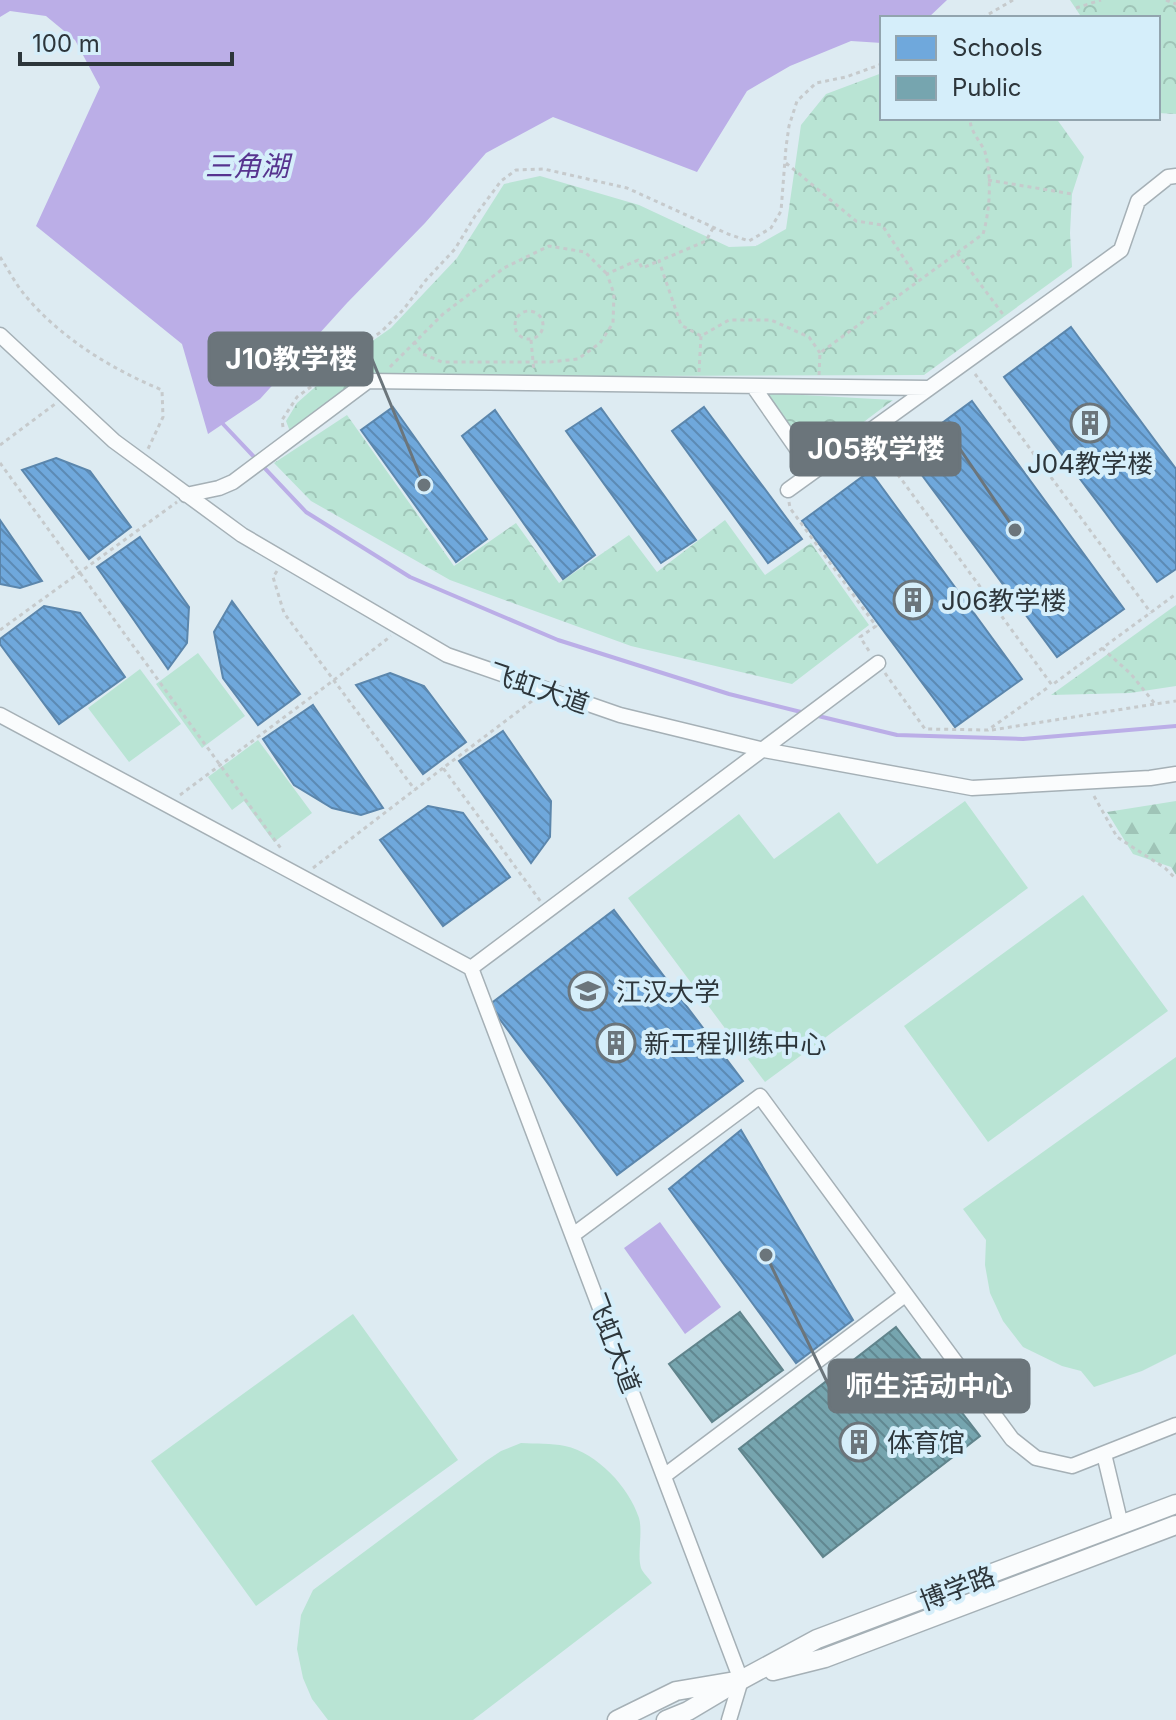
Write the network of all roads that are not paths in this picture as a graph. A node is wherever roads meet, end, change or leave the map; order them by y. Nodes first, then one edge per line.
1 (1176, 176) edge
2 (0, 335) edge
3 (753, 386) junction
4 (929, 388) junction
5 (813, 472) junction
6 (788, 490) road end
7 (186, 495) junction
8 (878, 663) road end
9 (0, 715) edge
10 (764, 750) junction
11 (1176, 774) edge
12 (471, 968) junction
13 (573, 1235) junction
14 (905, 1295) junction
15 (1176, 1425) edge
16 (1104, 1454) junction
17 (664, 1476) junction
18 (1176, 1504) edge
19 (1121, 1525) junction
20 (1176, 1525) edge
21 (741, 1680) junction
22 (617, 1720) edge
23 (666, 1720) edge
24 (729, 1720) edge

1 - 4 street
2 - 7 street, 飞虹大道
3 - 4 street
3 - 5 street
3 - 7 street
4 - 5 street
5 - 6 street
7 - 10 street, 飞虹大道
8 - 10 street
9 - 12 street
10 - 11 street, 飞虹大道
10 - 12 street
12 - 13 street, 飞虹大道
13 - 14 street
13 - 17 street, 飞虹大道
14 - 16 street
14 - 17 street
15 - 16 street
16 - 19 street
17 - 21 street, 飞虹大道
18 - 19 main road, 博学路
19 - 21 main road, 博学路
20 - 21 main road, 博学路
21 - 22 main road, 博学路
21 - 23 main road, 博学路
21 - 24 street

